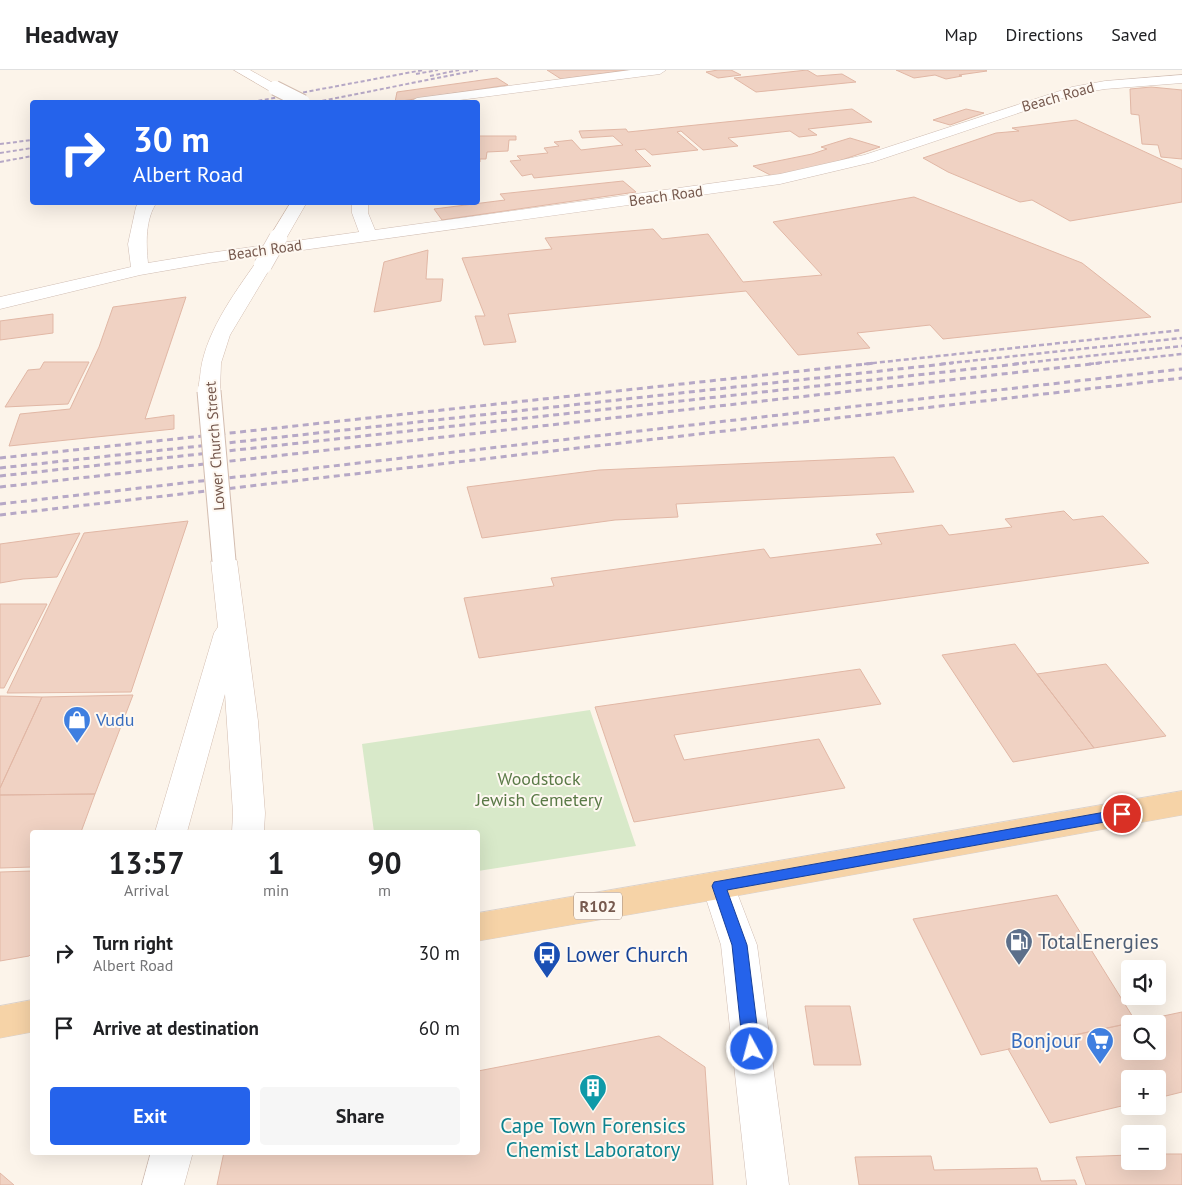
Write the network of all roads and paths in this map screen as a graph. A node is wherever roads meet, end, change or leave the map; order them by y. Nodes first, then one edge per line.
1 (660, 70) edge
2 (246, 73) edge
3 (1182, 79) edge
4 (299, 100) edge
5 (432, 100) edge
6 (146, 205) edge
7 (297, 205) edge
8 (360, 205) edge
9 (369, 236) junction
10 (140, 270) junction
11 (0, 303) edge
12 (232, 622) junction
13 (1181, 807) edge
14 (172, 830) edge
15 (248, 830) edge
16 (719, 886) junction
17 (480, 927) edge
18 (30, 1016) edge
19 (0, 1022) edge
20 (171, 1155) edge
21 (163, 1185) edge
22 (768, 1185) edge

1 - 5 street
2 - 4 street, bridge
3 - 9 street, Beach Road
6 - 10 street
7 - 12 street, Lower Church Street, bridge
8 - 9 street
9 - 10 street, Beach Road
10 - 11 street, Beach Road
12 - 14 street, Lower Church Street
12 - 15 street, Lower Church Street
13 - 16 main road, R102
16 - 17 main road, R102
16 - 22 street
18 - 19 main road
20 - 21 street

